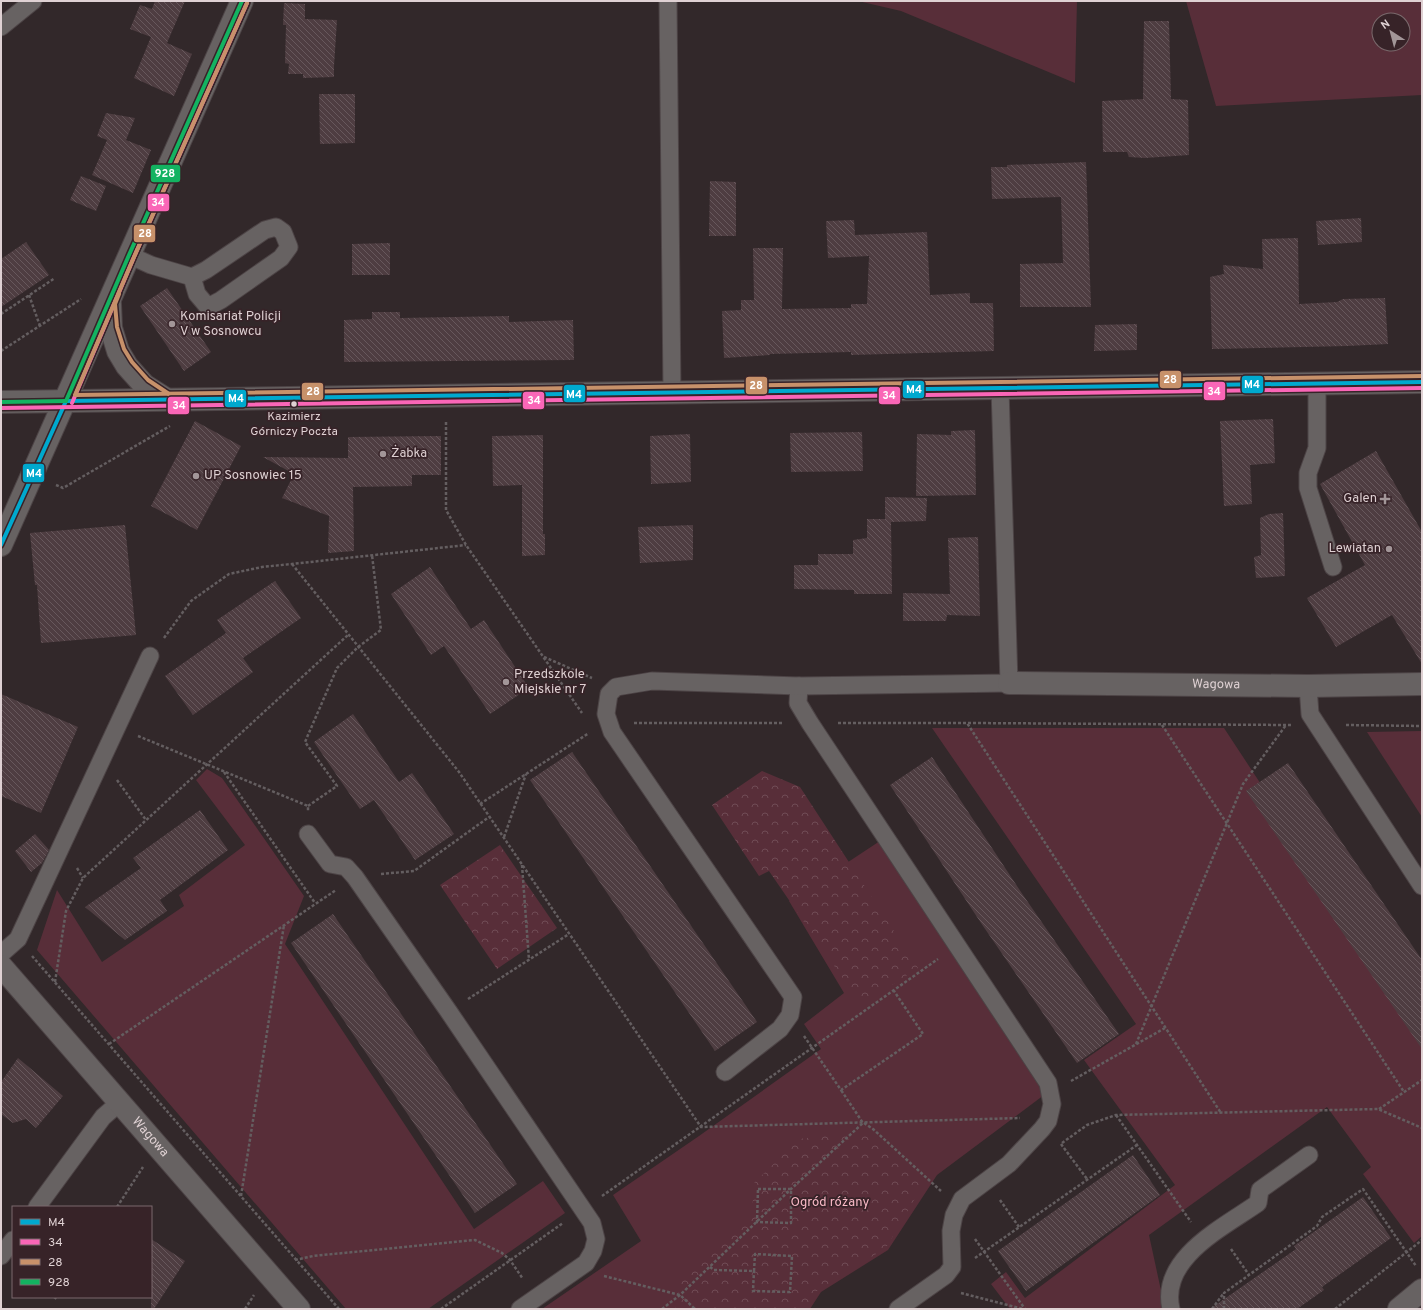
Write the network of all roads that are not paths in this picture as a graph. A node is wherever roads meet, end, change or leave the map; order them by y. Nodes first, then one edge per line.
1 (33, 1) edge
2 (242, 1) edge
3 (668, 1) edge
4 (1, 28) edge
5 (129, 255) junction
6 (192, 277) junction
7 (110, 303) junction
8 (1422, 382) edge
9 (1317, 383) junction
10 (1000, 388) junction
11 (672, 392) junction
12 (166, 399) junction
13 (66, 401) junction
14 (1, 402) edge
15 (1, 545) edge
16 (1333, 567) dead end
17 (150, 656) road end
18 (1009, 683) junction
19 (1422, 684) edge
20 (799, 686) junction
21 (1308, 686) junction
22 (308, 834) road end
23 (1422, 886) edge
24 (1, 954) edge
25 (1, 966) edge
26 (725, 1072) dead end
27 (119, 1103) junction
28 (1309, 1155) dead end
29 (38, 1206) edge
30 (12, 1241) edge
31 (1, 1256) edge
32 (1422, 1290) edge
33 (299, 1309) edge
34 (520, 1309) edge
35 (898, 1309) edge
36 (1171, 1309) edge
37 (1399, 1309) edge

1 - 4 lane
2 - 5 street
3 - 11 lane
5 - 6 lane
5 - 7 street
6 - 6 lane
7 - 12 street
7 - 13 street
8 - 9 street
9 - 10 street
9 - 16 lane
10 - 11 street
10 - 18 lane
11 - 12 street
12 - 13 street
13 - 14 street
13 - 15 street
17 - 24 lane
18 - 20 lane
18 - 21 street, Wagowa
19 - 21 street, Wagowa
20 - 26 lane
20 - 35 lane
21 - 23 lane
22 - 34 lane
25 - 27 street, Wagowa
27 - 29 lane
27 - 33 street, Wagowa
28 - 36 lane
30 - 31 lane
32 - 37 street

